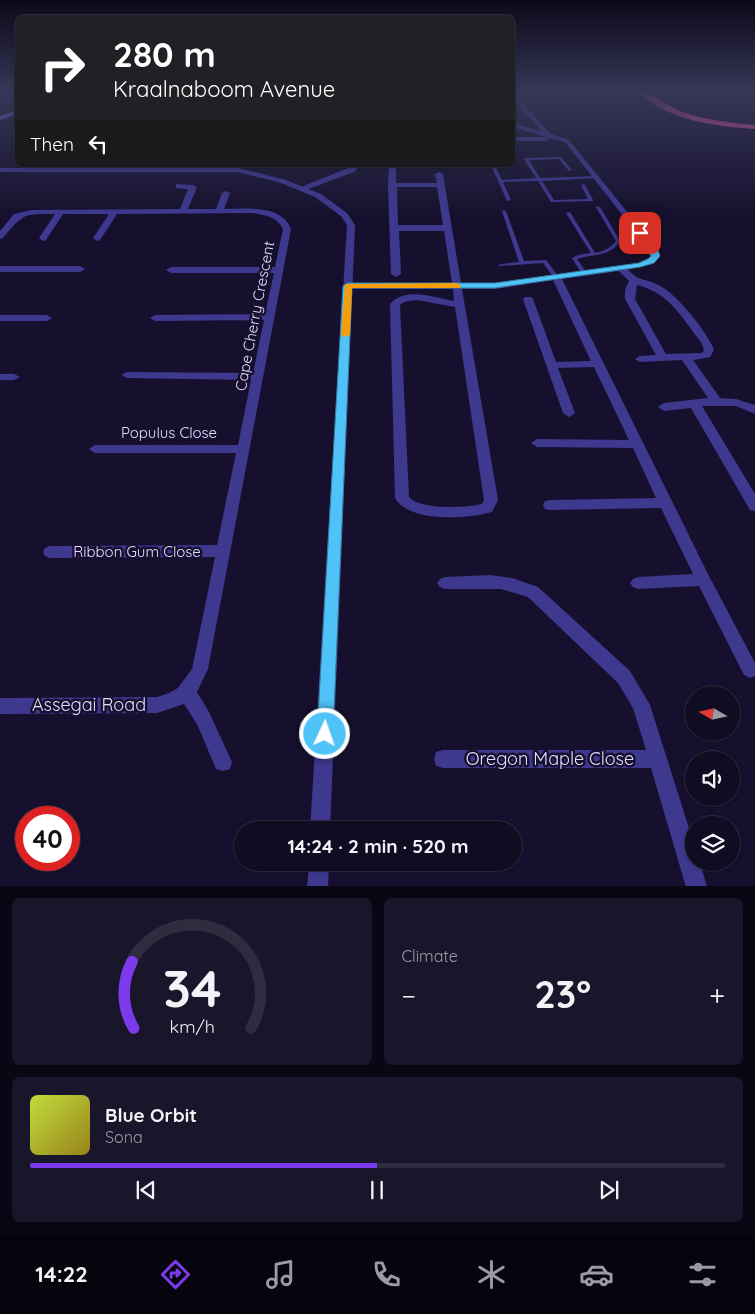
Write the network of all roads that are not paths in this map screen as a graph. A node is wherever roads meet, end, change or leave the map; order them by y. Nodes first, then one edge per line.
1 (538, 132) edge
2 (546, 132) edge
3 (548, 135) junction
4 (515, 139) edge
5 (563, 139) junction
6 (148, 167) edge
7 (355, 167) edge
8 (392, 167) dead end
9 (494, 167) edge
10 (0, 170) edge
11 (570, 170) dead end
12 (439, 174) dead end
13 (596, 177) junction
14 (538, 179) junction
15 (501, 181) junction
16 (392, 184) junction
17 (440, 185) junction
18 (583, 185) dead end
19 (179, 186) dead end
20 (300, 189) junction
21 (226, 193) dead end
22 (509, 200) dead end
23 (598, 207) dead end
24 (61, 211) junction
25 (118, 211) junction
26 (184, 211) junction
27 (219, 211) junction
28 (504, 211) dead end
29 (568, 214) dead end
30 (394, 228) junction
31 (447, 228) junction
32 (108, 230) dead end
33 (2, 232) edge
34 (43, 238) dead end
35 (97, 238) dead end
36 (594, 254) junction
37 (522, 263) junction
38 (501, 265) dead end
39 (621, 268) junction
40 (80, 269) dead end
41 (0, 270) edge
42 (171, 270) dead end
43 (278, 270) junction
44 (584, 273) junction
45 (396, 274) dead end
46 (556, 277) junction
47 (634, 281) junction
48 (348, 286) junction
49 (457, 286) junction
50 (528, 299) dead end
51 (461, 305) junction
52 (269, 317) junction
53 (0, 318) edge
54 (47, 318) dead end
55 (155, 318) dead end
56 (663, 358) junction
57 (686, 358) junction
58 (640, 359) dead end
59 (599, 364) junction
60 (552, 365) junction
61 (127, 375) dead end
62 (14, 376) dead end
63 (0, 377) edge
64 (259, 377) junction
65 (717, 402) junction
66 (694, 405) junction
67 (664, 407) dead end
68 (755, 410) edge
69 (569, 413) dead end
70 (537, 443) dead end
71 (638, 444) junction
72 (244, 448) junction
73 (96, 449) dead end
74 (665, 503) junction
75 (550, 505) dead end
76 (755, 506) edge
77 (224, 551) junction
78 (50, 552) dead end
79 (703, 580) junction
80 (445, 583) dead end
81 (638, 583) dead end
82 (750, 670) dead end
83 (182, 696) junction
84 (0, 706) edge
85 (443, 759) dead end
86 (657, 759) junction
87 (223, 762) dead end
88 (320, 821) edge
89 (319, 871) edge
90 (318, 886) edge
91 (697, 886) edge

1 - 3 street
2 - 3 street
3 - 5 street
4 - 5 street
5 - 13 street
6 - 10 street
6 - 20 street
7 - 20 street
8 - 16 street
9 - 15 lane
11 - 14 lane
12 - 17 street
13 - 14 lane
13 - 39 street
14 - 15 lane
14 - 18 lane
15 - 22 lane
16 - 17 street
16 - 30 street
17 - 31 street
19 - 26 street
20 - 48 street
21 - 27 street
23 - 36 lane
24 - 25 street, Cape Cherry Crescent
24 - 33 street, Cape Cherry Crescent
24 - 34 street
25 - 26 street, Cape Cherry Crescent
25 - 32 street
25 - 35 street
26 - 27 street, Cape Cherry Crescent
27 - 43 street, Cape Cherry Crescent
28 - 37 lane
29 - 36 lane
30 - 31 street
30 - 45 street
31 - 49 street
36 - 44 lane
37 - 38 lane
37 - 46 lane
39 - 44 street
39 - 47 street
40 - 41 street
42 - 43 street
43 - 52 street, Cape Cherry Crescent
44 - 46 street
46 - 49 street
46 - 59 street
47 - 56 street
47 - 57 street
48 - 49 street
48 - 88 street
49 - 51 street
50 - 60 street
51 - 51 street
52 - 55 street
52 - 64 street, Cape Cherry Crescent
53 - 54 street
56 - 57 street
56 - 58 street
57 - 65 street
59 - 60 street
59 - 71 street
60 - 69 street
61 - 64 street
62 - 63 street
64 - 72 street, Cape Cherry Crescent
65 - 66 street
65 - 68 street
66 - 67 street
66 - 76 street
70 - 71 street
71 - 74 street
72 - 73 street, Populus Close
72 - 77 street, Cape Cherry Crescent
74 - 75 street
74 - 79 street
77 - 78 street, Ribbon Gum Close
77 - 83 street, Cape Cherry Crescent
79 - 81 street
79 - 82 street
80 - 86 street
83 - 84 street, Assegai Road
83 - 87 street
85 - 86 street, Oregon Maple Close
86 - 91 street
89 - 90 street

